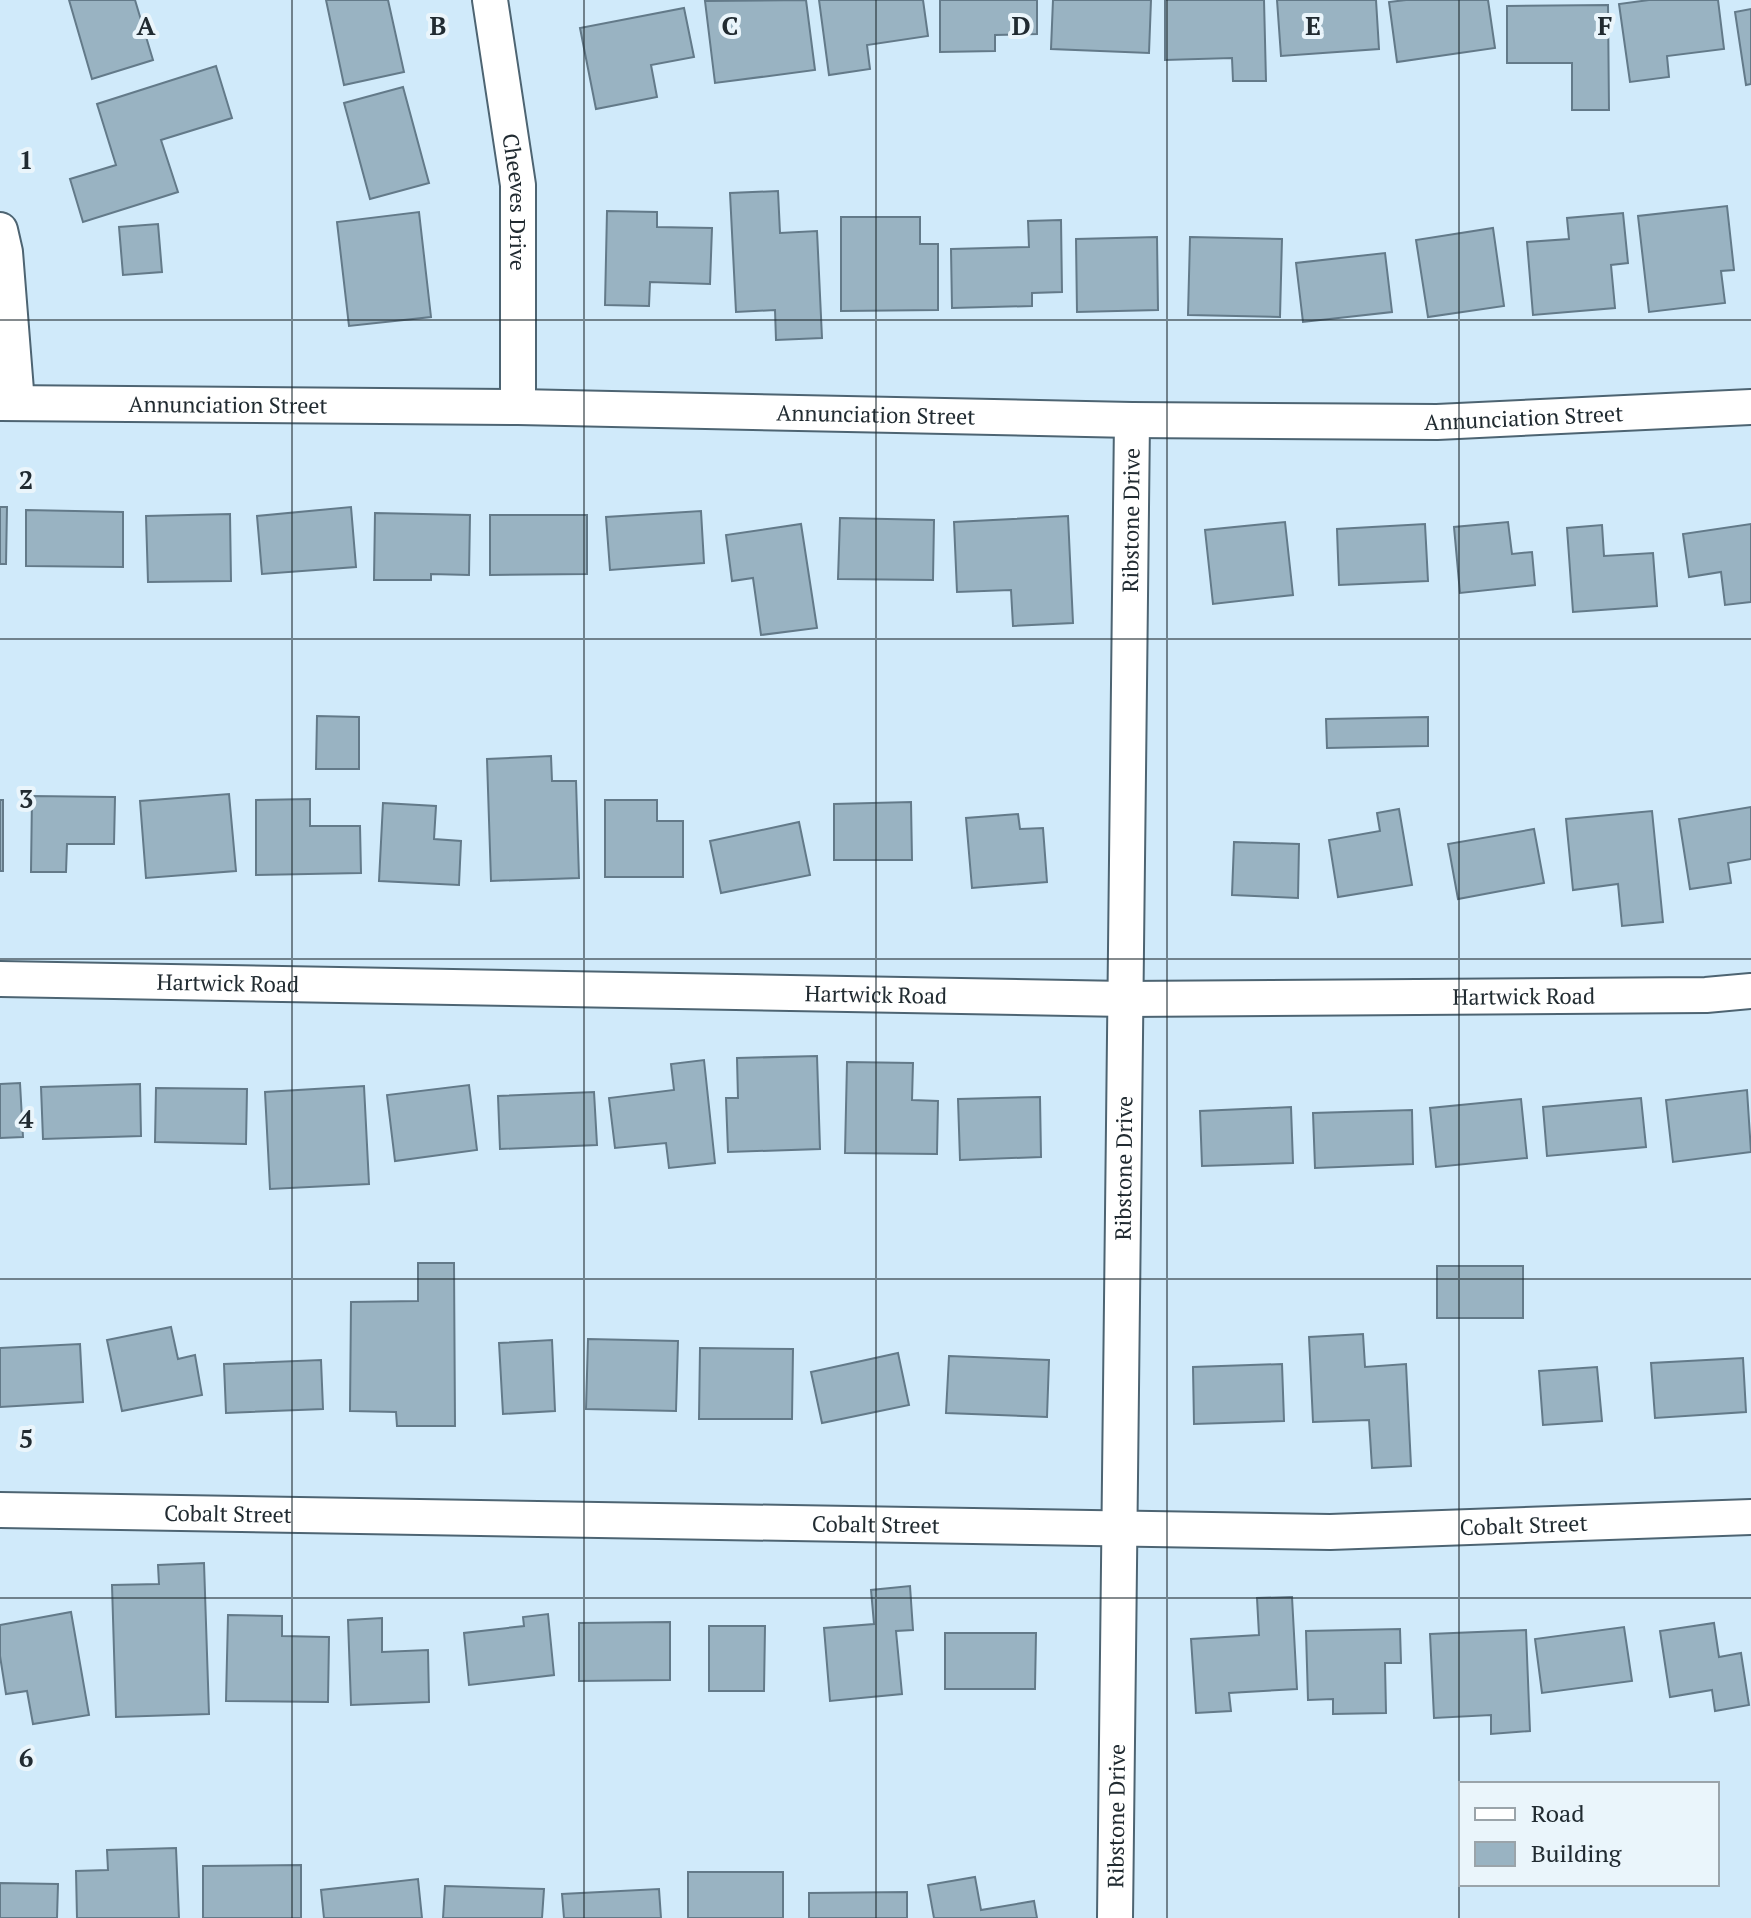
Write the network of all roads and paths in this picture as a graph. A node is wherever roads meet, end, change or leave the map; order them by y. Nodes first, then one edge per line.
1 (490, 0) edge
2 (0, 230) edge
3 (9, 403) edge
4 (518, 407) junction
5 (1751, 407) edge
6 (1132, 420) junction
7 (0, 979) edge
8 (1751, 991) edge
9 (1125, 999) junction
10 (0, 1510) edge
11 (1751, 1517) edge
12 (1119, 1530) junction
13 (1115, 1918) edge

1 - 4 street, Cheeves Drive
2 - 3 street
3 - 4 street, Annunciation Street
4 - 6 street, Annunciation Street
5 - 6 street, Annunciation Street
6 - 9 street, Ribstone Drive
7 - 9 street, Hartwick Road
8 - 9 street, Hartwick Road
9 - 12 street, Ribstone Drive
10 - 12 street, Cobalt Street
11 - 12 street, Cobalt Street
12 - 13 street, Ribstone Drive

